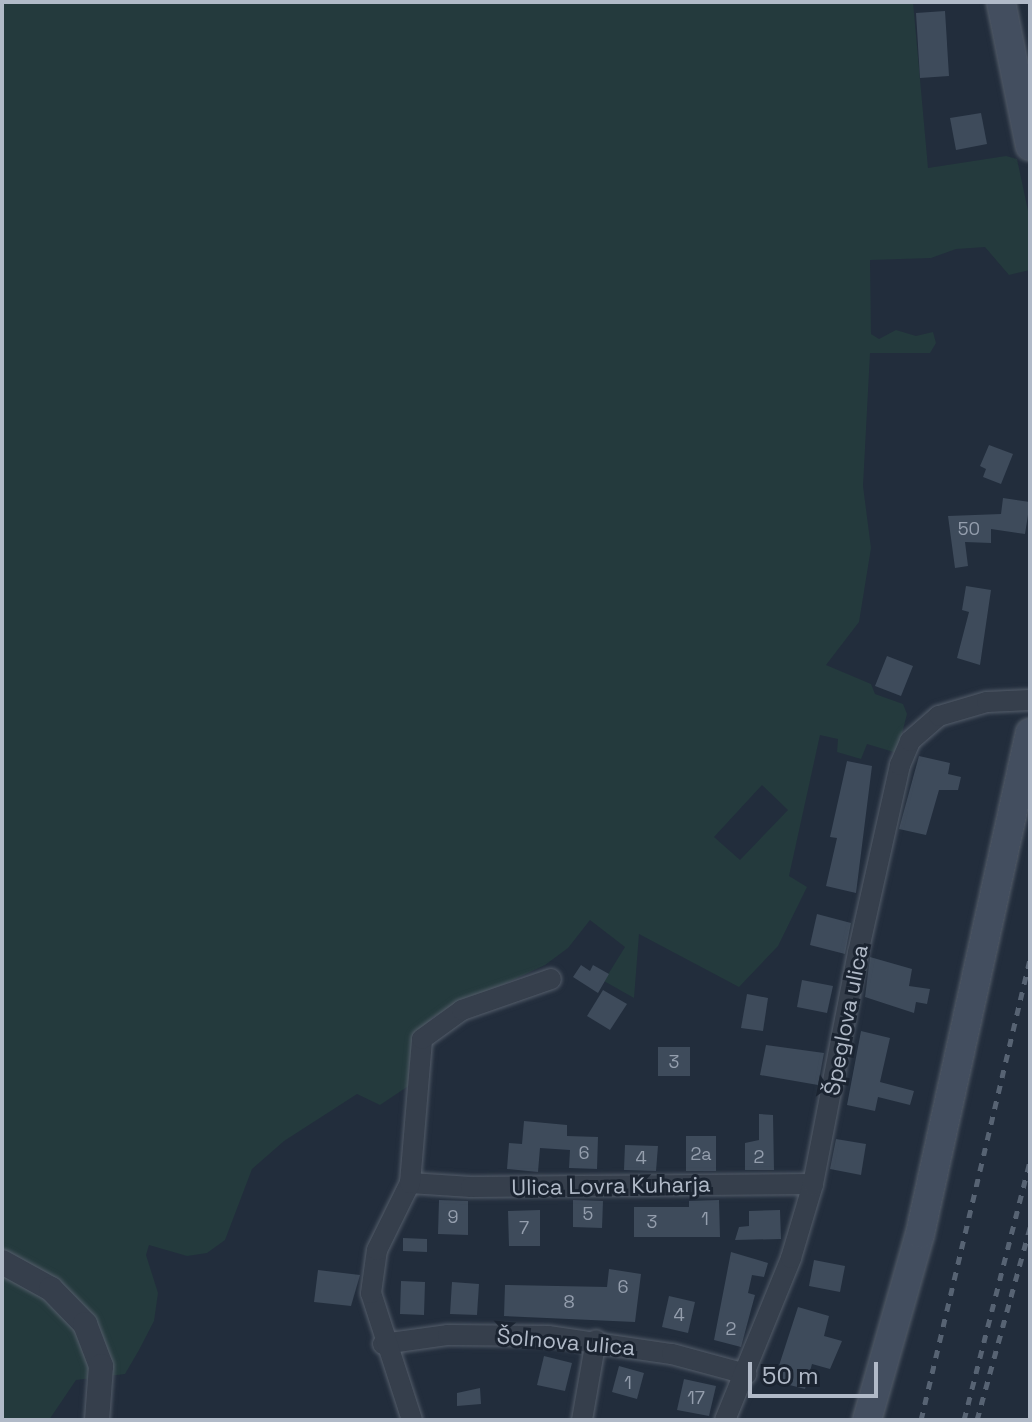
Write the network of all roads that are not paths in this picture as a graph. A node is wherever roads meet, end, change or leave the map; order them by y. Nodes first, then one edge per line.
1 (1001, 2) edge
2 (1030, 146) edge
3 (1030, 700) edge
4 (1030, 733) edge
5 (551, 979) dead end
6 (410, 1183) junction
7 (813, 1184) junction
8 (2, 1262) edge
9 (596, 1340) junction
10 (383, 1344) junction
11 (746, 1374) junction
12 (97, 1420) edge
13 (412, 1420) edge
14 (582, 1420) edge
15 (725, 1420) edge
16 (867, 1420) edge

1 - 2 main road
3 - 7 street, Špeglova ulica
4 - 16 main road
5 - 6 street
6 - 7 street, Ulica Lovra Kuharja
6 - 10 street
7 - 11 street, Špeglova ulica
8 - 12 street
9 - 10 street, Šolnova ulica
9 - 11 street, Šolnova ulica
9 - 14 street
10 - 13 street
11 - 15 street, Špeglova ulica

